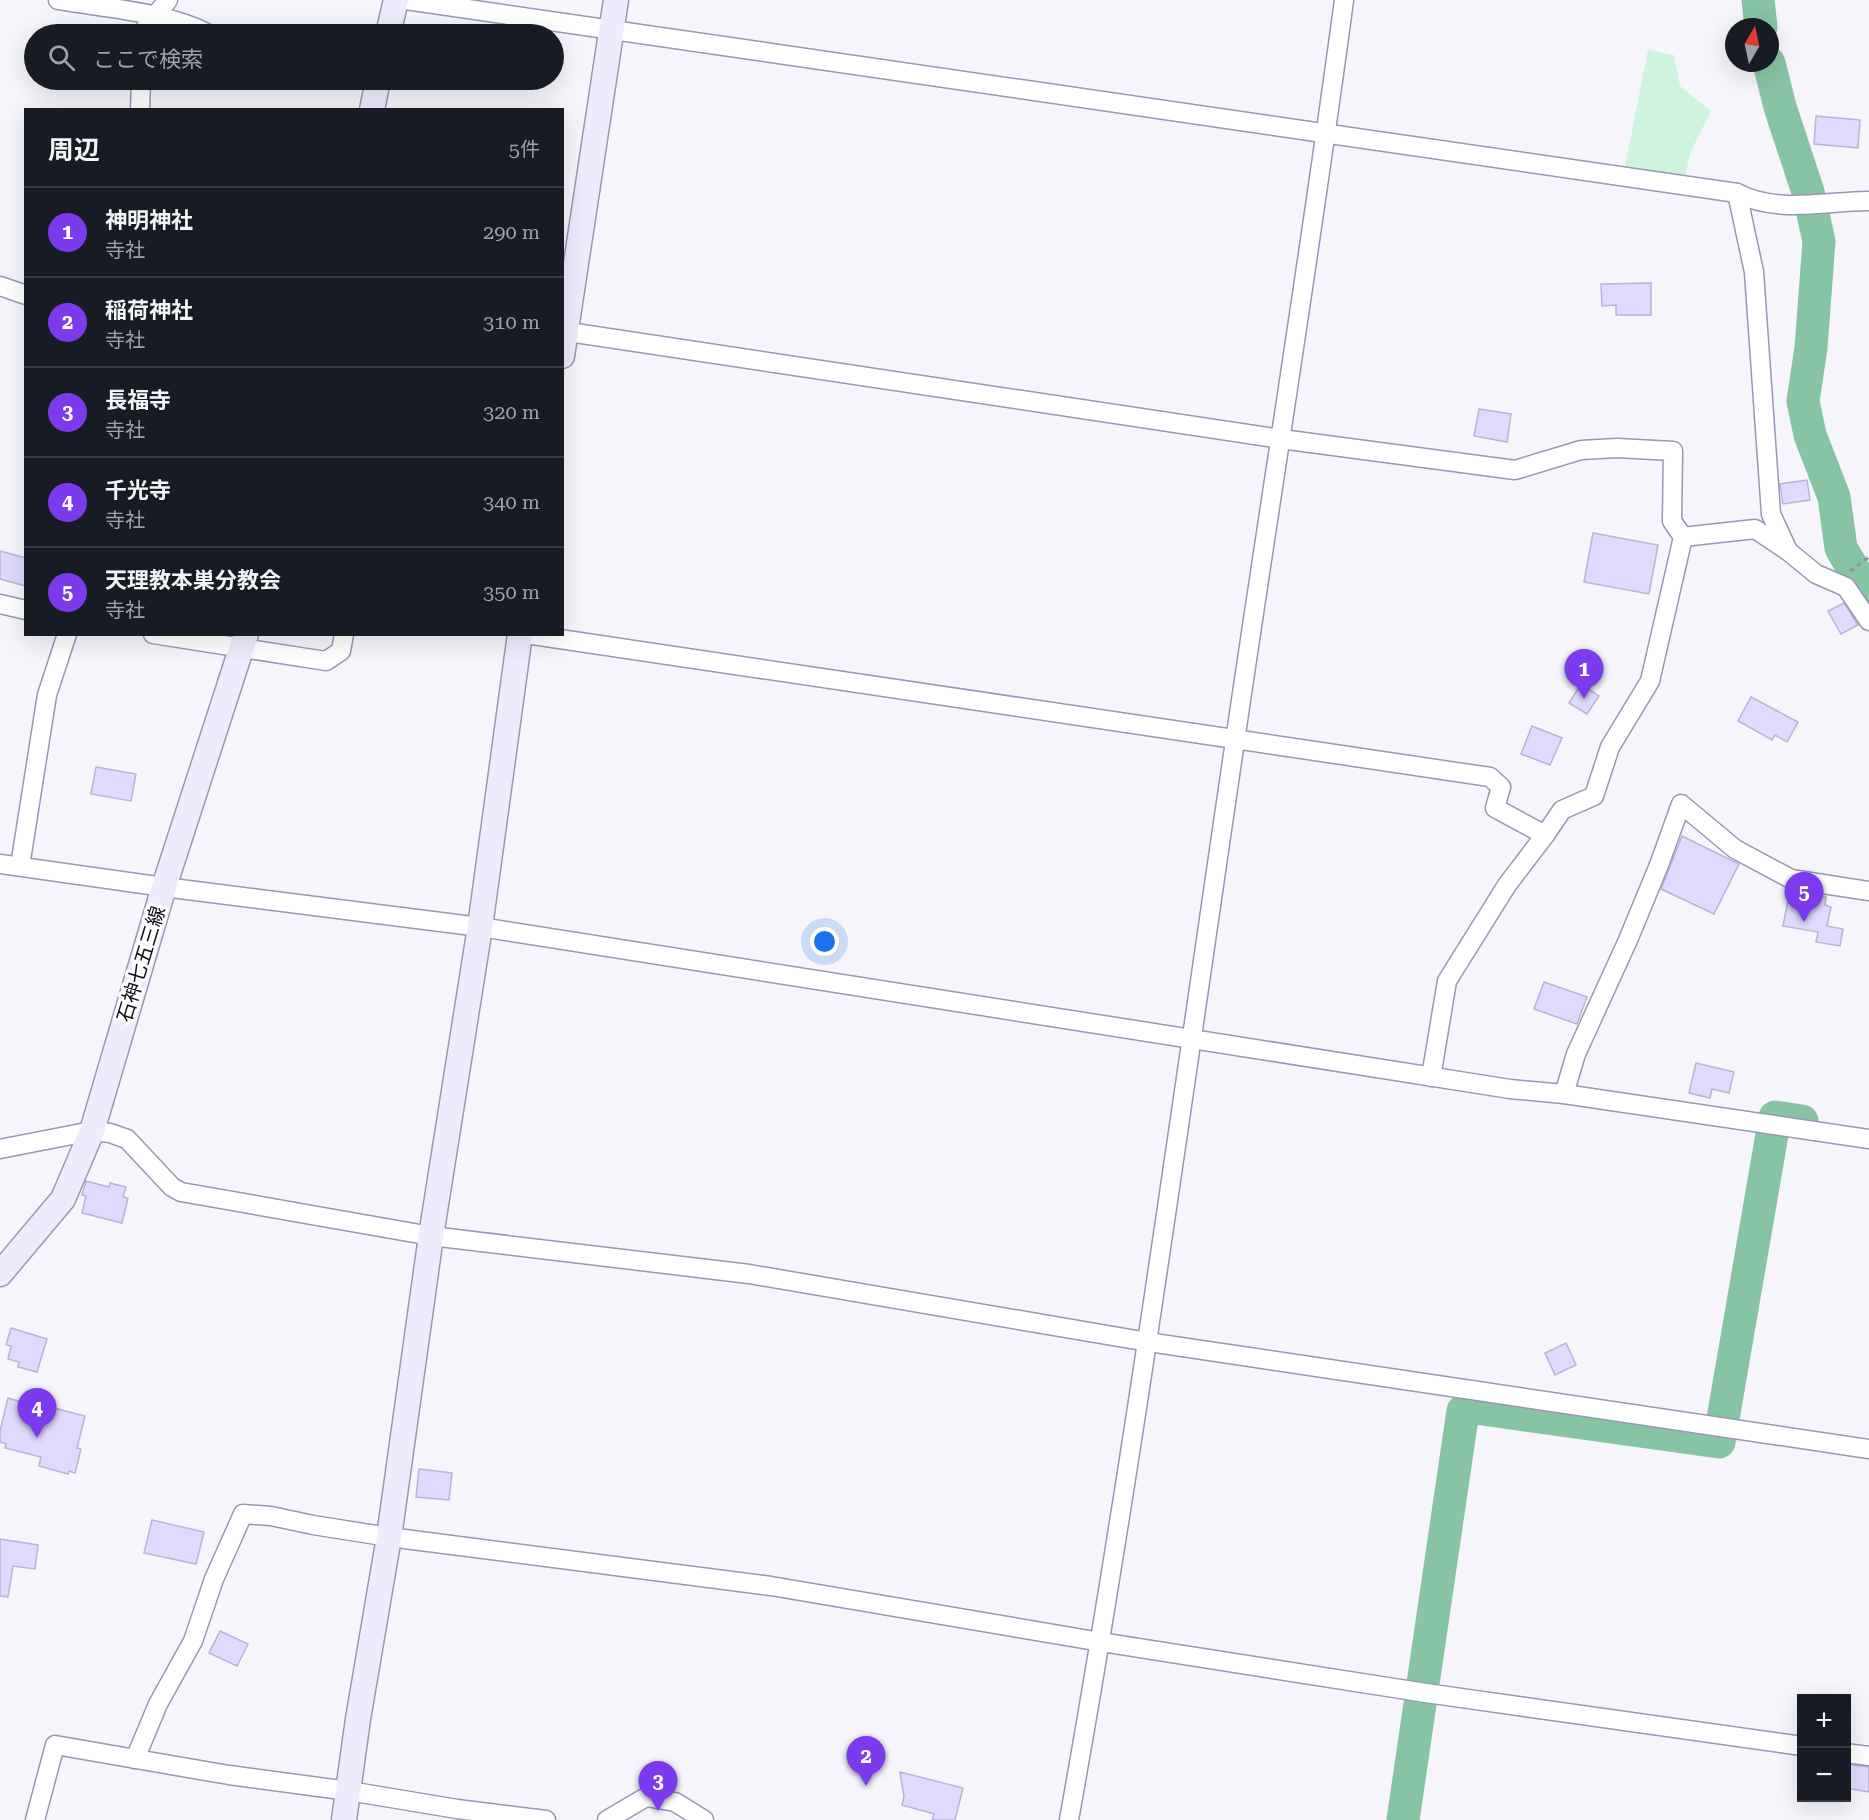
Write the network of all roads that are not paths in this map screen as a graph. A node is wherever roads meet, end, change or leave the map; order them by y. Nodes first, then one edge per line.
1 (58, 0) edge
2 (168, 0) edge
3 (396, 0) edge
4 (406, 0) edge
5 (616, 0) edge
6 (1344, 0) edge
7 (152, 16) junction
8 (149, 24) edge
9 (186, 24) edge
10 (390, 24) edge
11 (612, 31) junction
12 (141, 90) edge
13 (376, 90) edge
14 (140, 108) edge
15 (372, 108) edge
16 (1326, 133) junction
17 (1737, 194) junction
18 (1869, 201) edge
19 (0, 286) edge
20 (24, 294) edge
21 (564, 331) edge
22 (1281, 439) junction
23 (1683, 537) junction
24 (1788, 551) junction
25 (0, 604) edge
26 (24, 610) edge
27 (1869, 621) edge
28 (65, 636) edge
29 (176, 636) edge
30 (344, 636) edge
31 (520, 636) edge
32 (539, 636) edge
33 (243, 642) edge
34 (1235, 740) junction
35 (1545, 835) junction
36 (0, 864) edge
37 (20, 866) junction
38 (164, 887) junction
39 (1869, 891) edge
40 (480, 927) junction
41 (1193, 1040) junction
42 (1431, 1077) junction
43 (1564, 1094) junction
44 (92, 1131) junction
45 (1869, 1138) edge
46 (0, 1149) edge
47 (431, 1236) junction
48 (0, 1274) edge
49 (1149, 1342) junction
50 (1869, 1449) edge
51 (389, 1537) junction
52 (1101, 1642) junction
53 (1797, 1745) edge
54 (1851, 1754) edge
55 (1869, 1756) edge
56 (135, 1759) junction
57 (349, 1791) junction
58 (35, 1820) edge
59 (344, 1820) edge
60 (546, 1820) edge
61 (607, 1820) edge
62 (704, 1820) edge
63 (1069, 1820) edge

1 - 7 street
2 - 7 street
3 - 10 street
4 - 11 street
5 - 11 street
6 - 16 street
7 - 8 street
7 - 9 street
11 - 16 street
11 - 21 street
12 - 14 street
13 - 15 street
16 - 17 street
16 - 22 street
17 - 18 street
17 - 24 street
19 - 20 street
21 - 22 street
22 - 23 street
22 - 34 street
23 - 24 street
23 - 35 street
24 - 27 street
25 - 26 street
28 - 37 street
29 - 33 street
30 - 33 street
31 - 40 street
32 - 34 street
33 - 38 street, 石神七五三線
34 - 35 street
34 - 41 street
35 - 42 street
36 - 37 street
37 - 38 street
38 - 40 street
38 - 44 street, 石神七五三線
39 - 43 street
40 - 41 street
40 - 47 street
41 - 42 street
41 - 49 street
42 - 43 street
43 - 45 street
44 - 46 street
44 - 47 street
44 - 48 street, 石神七五三線
47 - 49 street
47 - 51 street
49 - 50 street
49 - 52 street
51 - 52 street
51 - 56 street
51 - 57 street
52 - 53 street
52 - 63 street
54 - 55 street
56 - 57 street
56 - 58 street
57 - 59 street
57 - 60 street
61 - 62 street

